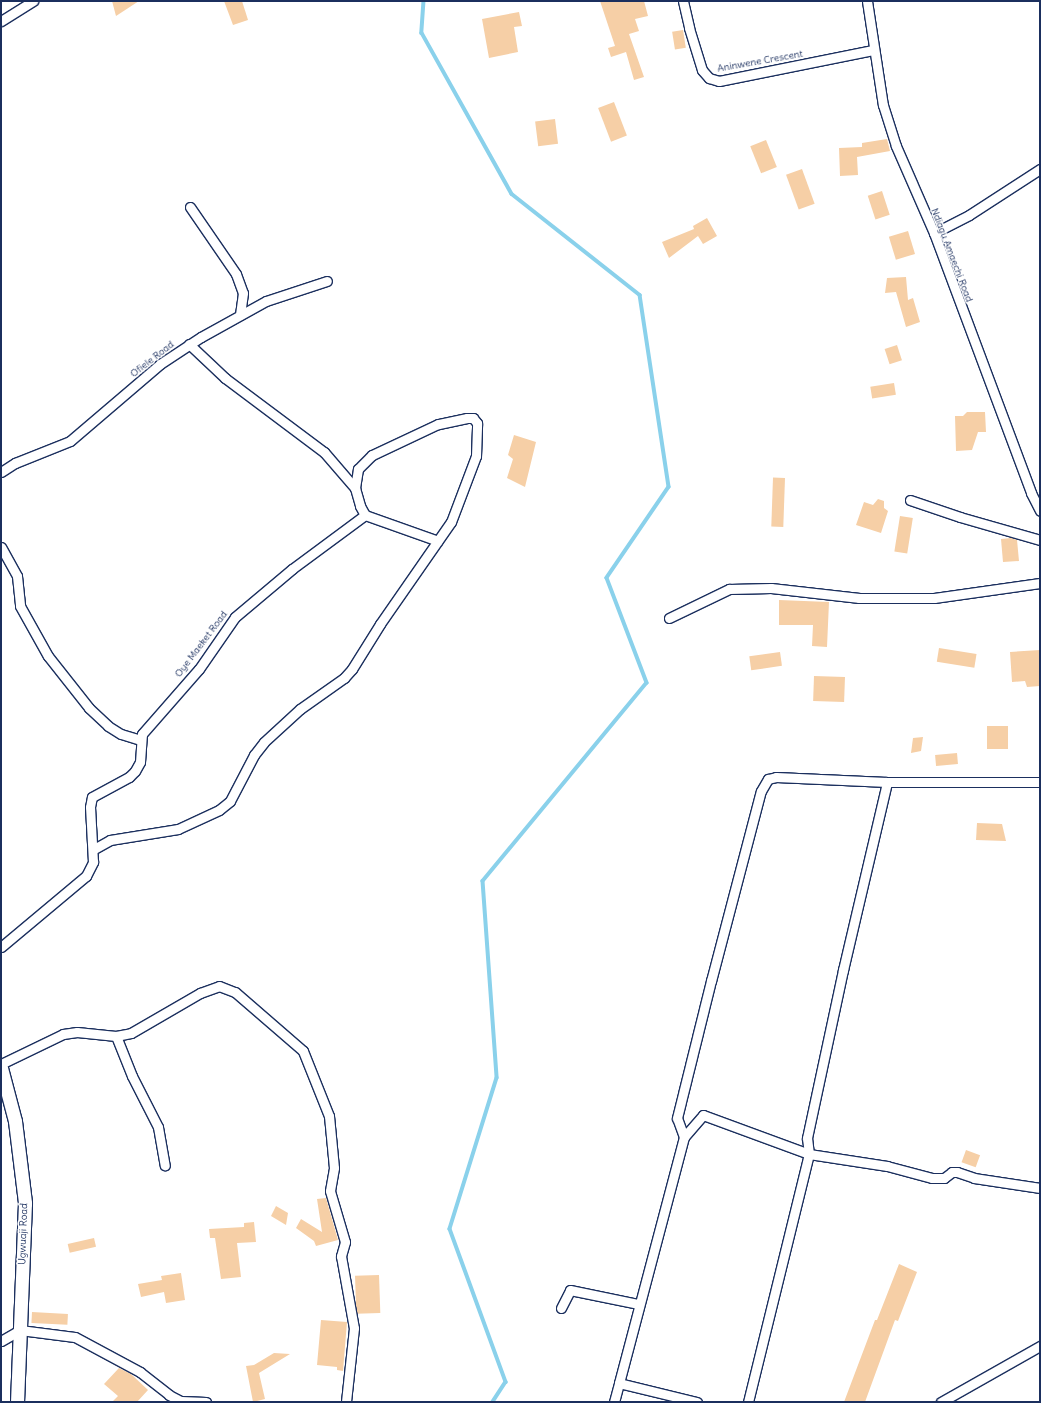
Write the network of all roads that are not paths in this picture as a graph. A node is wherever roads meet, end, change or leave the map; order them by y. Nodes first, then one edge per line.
1 (33, 1) edge
2 (683, 1) edge
3 (868, 1) edge
4 (1, 21) edge
5 (873, 50) junction
6 (1040, 169) edge
7 (190, 207) dead end
8 (934, 233) junction
9 (327, 281) dead end
10 (240, 315) junction
11 (189, 344) junction
12 (1, 472) edge
13 (355, 488) junction
14 (910, 500) dead end
15 (1040, 511) edge
16 (365, 515) junction
17 (1040, 540) edge
18 (438, 541) junction
19 (1, 547) edge
20 (1040, 583) edge
21 (669, 618) dead end
22 (141, 740) junction
23 (887, 782) junction
24 (1040, 782) edge
25 (94, 849) junction
26 (1, 947) edge
27 (116, 1036) junction
28 (1, 1064) edge
29 (1, 1068) edge
30 (684, 1137) junction
31 (809, 1154) junction
32 (165, 1165) dead end
33 (1040, 1188) edge
34 (638, 1304) junction
35 (561, 1308) dead end
36 (20, 1330) junction
37 (1, 1341) edge
38 (1040, 1346) edge
39 (619, 1383) junction
40 (17, 1402) edge
41 (206, 1402) edge
42 (346, 1402) edge
43 (614, 1402) edge
44 (697, 1402) edge
45 (748, 1402) edge
46 (941, 1402) edge

1 - 4 street
2 - 5 street, Aninwene Crescent
3 - 5 street, Ndiagu Amaechi Road
5 - 8 street, Ndiagu Amaechi Road
6 - 8 street
7 - 10 street
8 - 15 street, Ndiagu Amaechi Road
9 - 10 street, Ofiele Road
10 - 11 street, Ofiele Road
11 - 12 street, Ofiele Road
11 - 13 street
13 - 16 street
13 - 18 street
14 - 17 street
16 - 18 street
16 - 22 street, Oye Maeket Road
18 - 25 street
19 - 22 street
20 - 21 street
22 - 25 street, Oye Maeket Road
23 - 24 street
23 - 30 street
23 - 31 street
25 - 26 street, Oye Maeket Road
27 - 28 street
27 - 32 street
27 - 42 street
29 - 36 main road, Ugwuaji Road
30 - 31 street
30 - 34 street
31 - 33 street
31 - 45 street
34 - 35 street
34 - 39 street
36 - 37 street
36 - 40 main road, Ugwuaji Road
36 - 41 street
38 - 46 street
39 - 43 street
39 - 44 street

